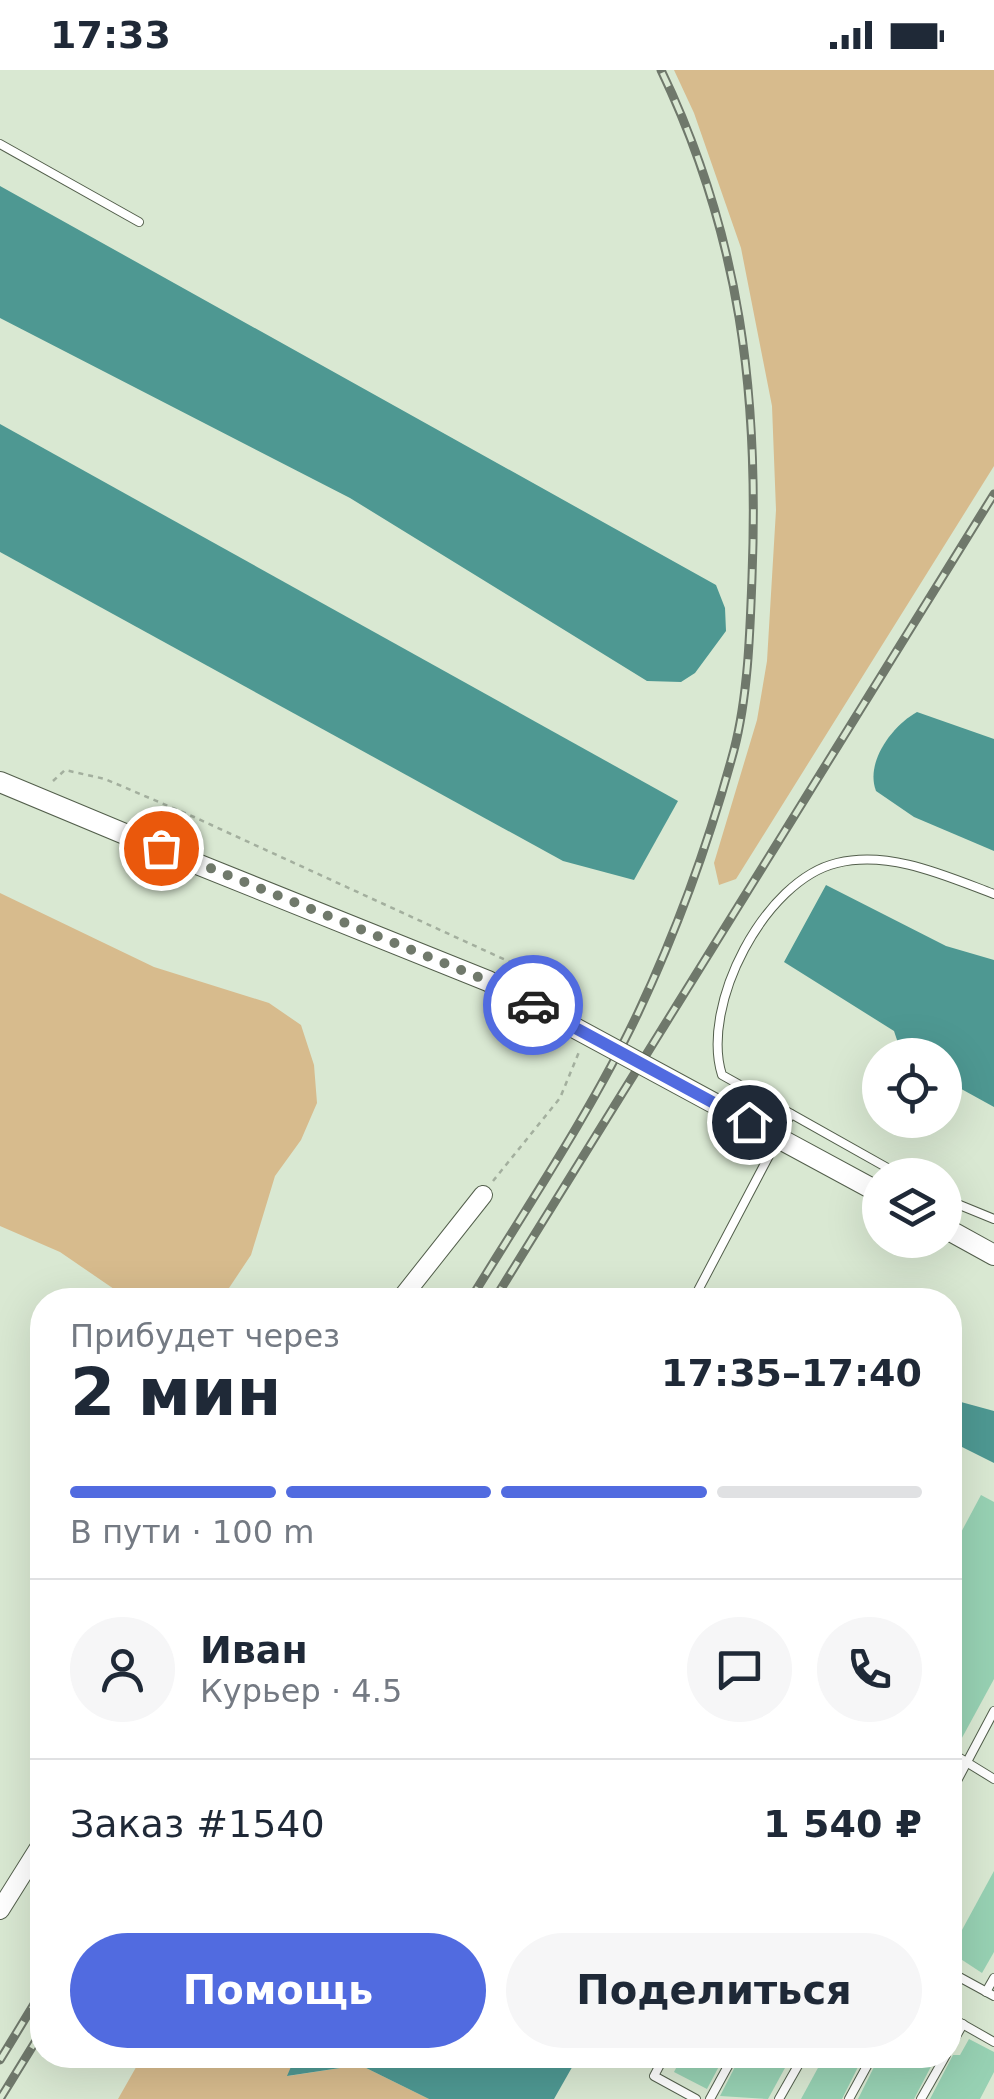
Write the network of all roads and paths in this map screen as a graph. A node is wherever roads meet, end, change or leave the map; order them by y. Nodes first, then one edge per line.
1 (0, 144) edge
2 (139, 222) dead end
3 (0, 782) edge
4 (994, 894) edge
5 (791, 1114) junction
6 (870, 1158) edge
7 (862, 1183) edge
8 (482, 1194) dead end
9 (962, 1206) edge
10 (994, 1219) edge
11 (962, 1237) edge
12 (994, 1255) edge
13 (409, 1288) edge
14 (699, 1288) edge
15 (994, 1711) edge
16 (962, 1760) edge
17 (966, 1762) junction
18 (962, 1770) edge
19 (994, 1780) edge
20 (30, 1862) edge
21 (0, 1910) edge
22 (994, 1978) edge
23 (962, 1979) edge
24 (990, 1994) edge
25 (963, 2024) edge
26 (994, 2042) edge
27 (658, 2068) edge
28 (727, 2068) edge
29 (797, 2068) edge
30 (866, 2068) edge
31 (939, 2068) edge
32 (696, 2099) edge
33 (710, 2099) edge
34 (779, 2099) edge
35 (849, 2099) edge
36 (921, 2099) edge

1 - 2 lane
3 - 7 main road, bridge
4 - 5 lane
5 - 6 lane
5 - 14 lane
8 - 13 street
9 - 10 lane
11 - 12 main road
15 - 17 lane
16 - 17 lane
17 - 18 lane
17 - 19 lane
20 - 21 street
22 - 24 lane
23 - 24 lane
25 - 26 lane
27 - 32 lane
28 - 33 lane
29 - 34 lane
30 - 35 lane
31 - 36 lane

